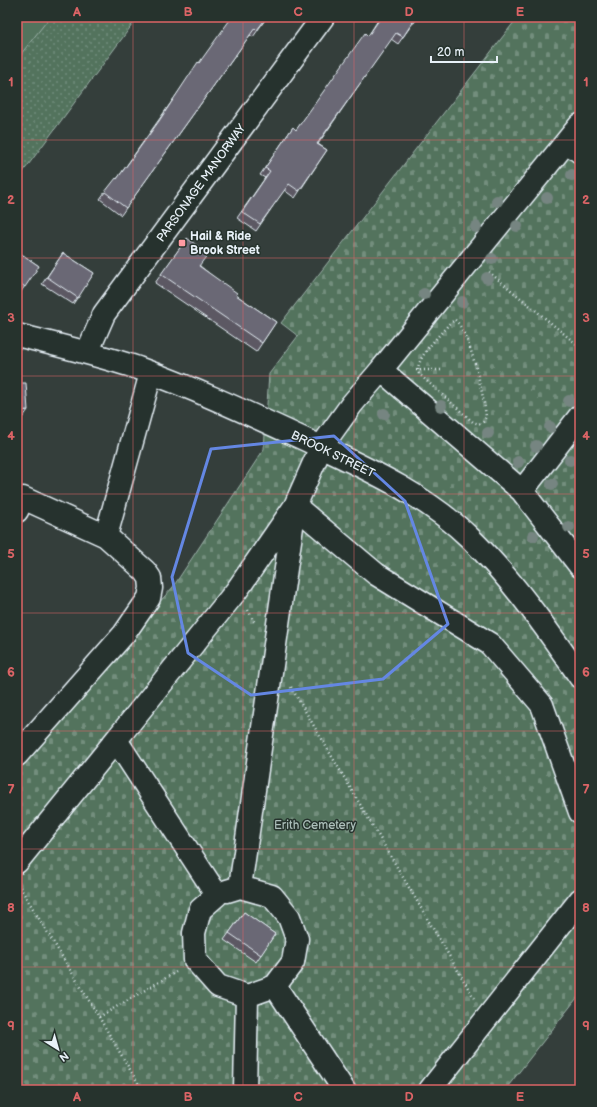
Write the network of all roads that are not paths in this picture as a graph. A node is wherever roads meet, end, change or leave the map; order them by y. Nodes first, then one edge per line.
1 (323, 17) edge
2 (576, 139) edge
3 (17, 335) edge
4 (87, 353) junction
5 (381, 370) junction
6 (151, 373) junction
7 (580, 416) edge
8 (321, 447) junction
9 (522, 491) junction
10 (295, 506) junction
11 (17, 511) edge
12 (106, 536) junction
13 (580, 566) edge
14 (580, 677) edge
15 (116, 740) junction
16 (17, 755) edge
17 (580, 812) edge
18 (17, 862) edge
19 (240, 887) junction
20 (216, 895) junction
21 (580, 900) edge
22 (275, 986) junction
23 (247, 996) junction
24 (245, 1090) edge
25 (344, 1090) edge
26 (430, 1090) edge

1 - 4 street, PARSONAGE MANORWAY
2 - 5 street
3 - 4 street, BROOK STREET
4 - 6 street, BROOK STREET
5 - 8 street
5 - 9 street
6 - 8 street, BROOK STREET
6 - 12 street
7 - 9 street
8 - 10 street
8 - 14 street, BROOK STREET
9 - 13 street
10 - 15 street
10 - 17 street
10 - 19 street
11 - 12 street
12 - 16 street
15 - 18 street
15 - 20 street
19 - 20 street
19 - 22 street
20 - 23 street
21 - 26 street
22 - 23 street
22 - 25 street
23 - 24 street

